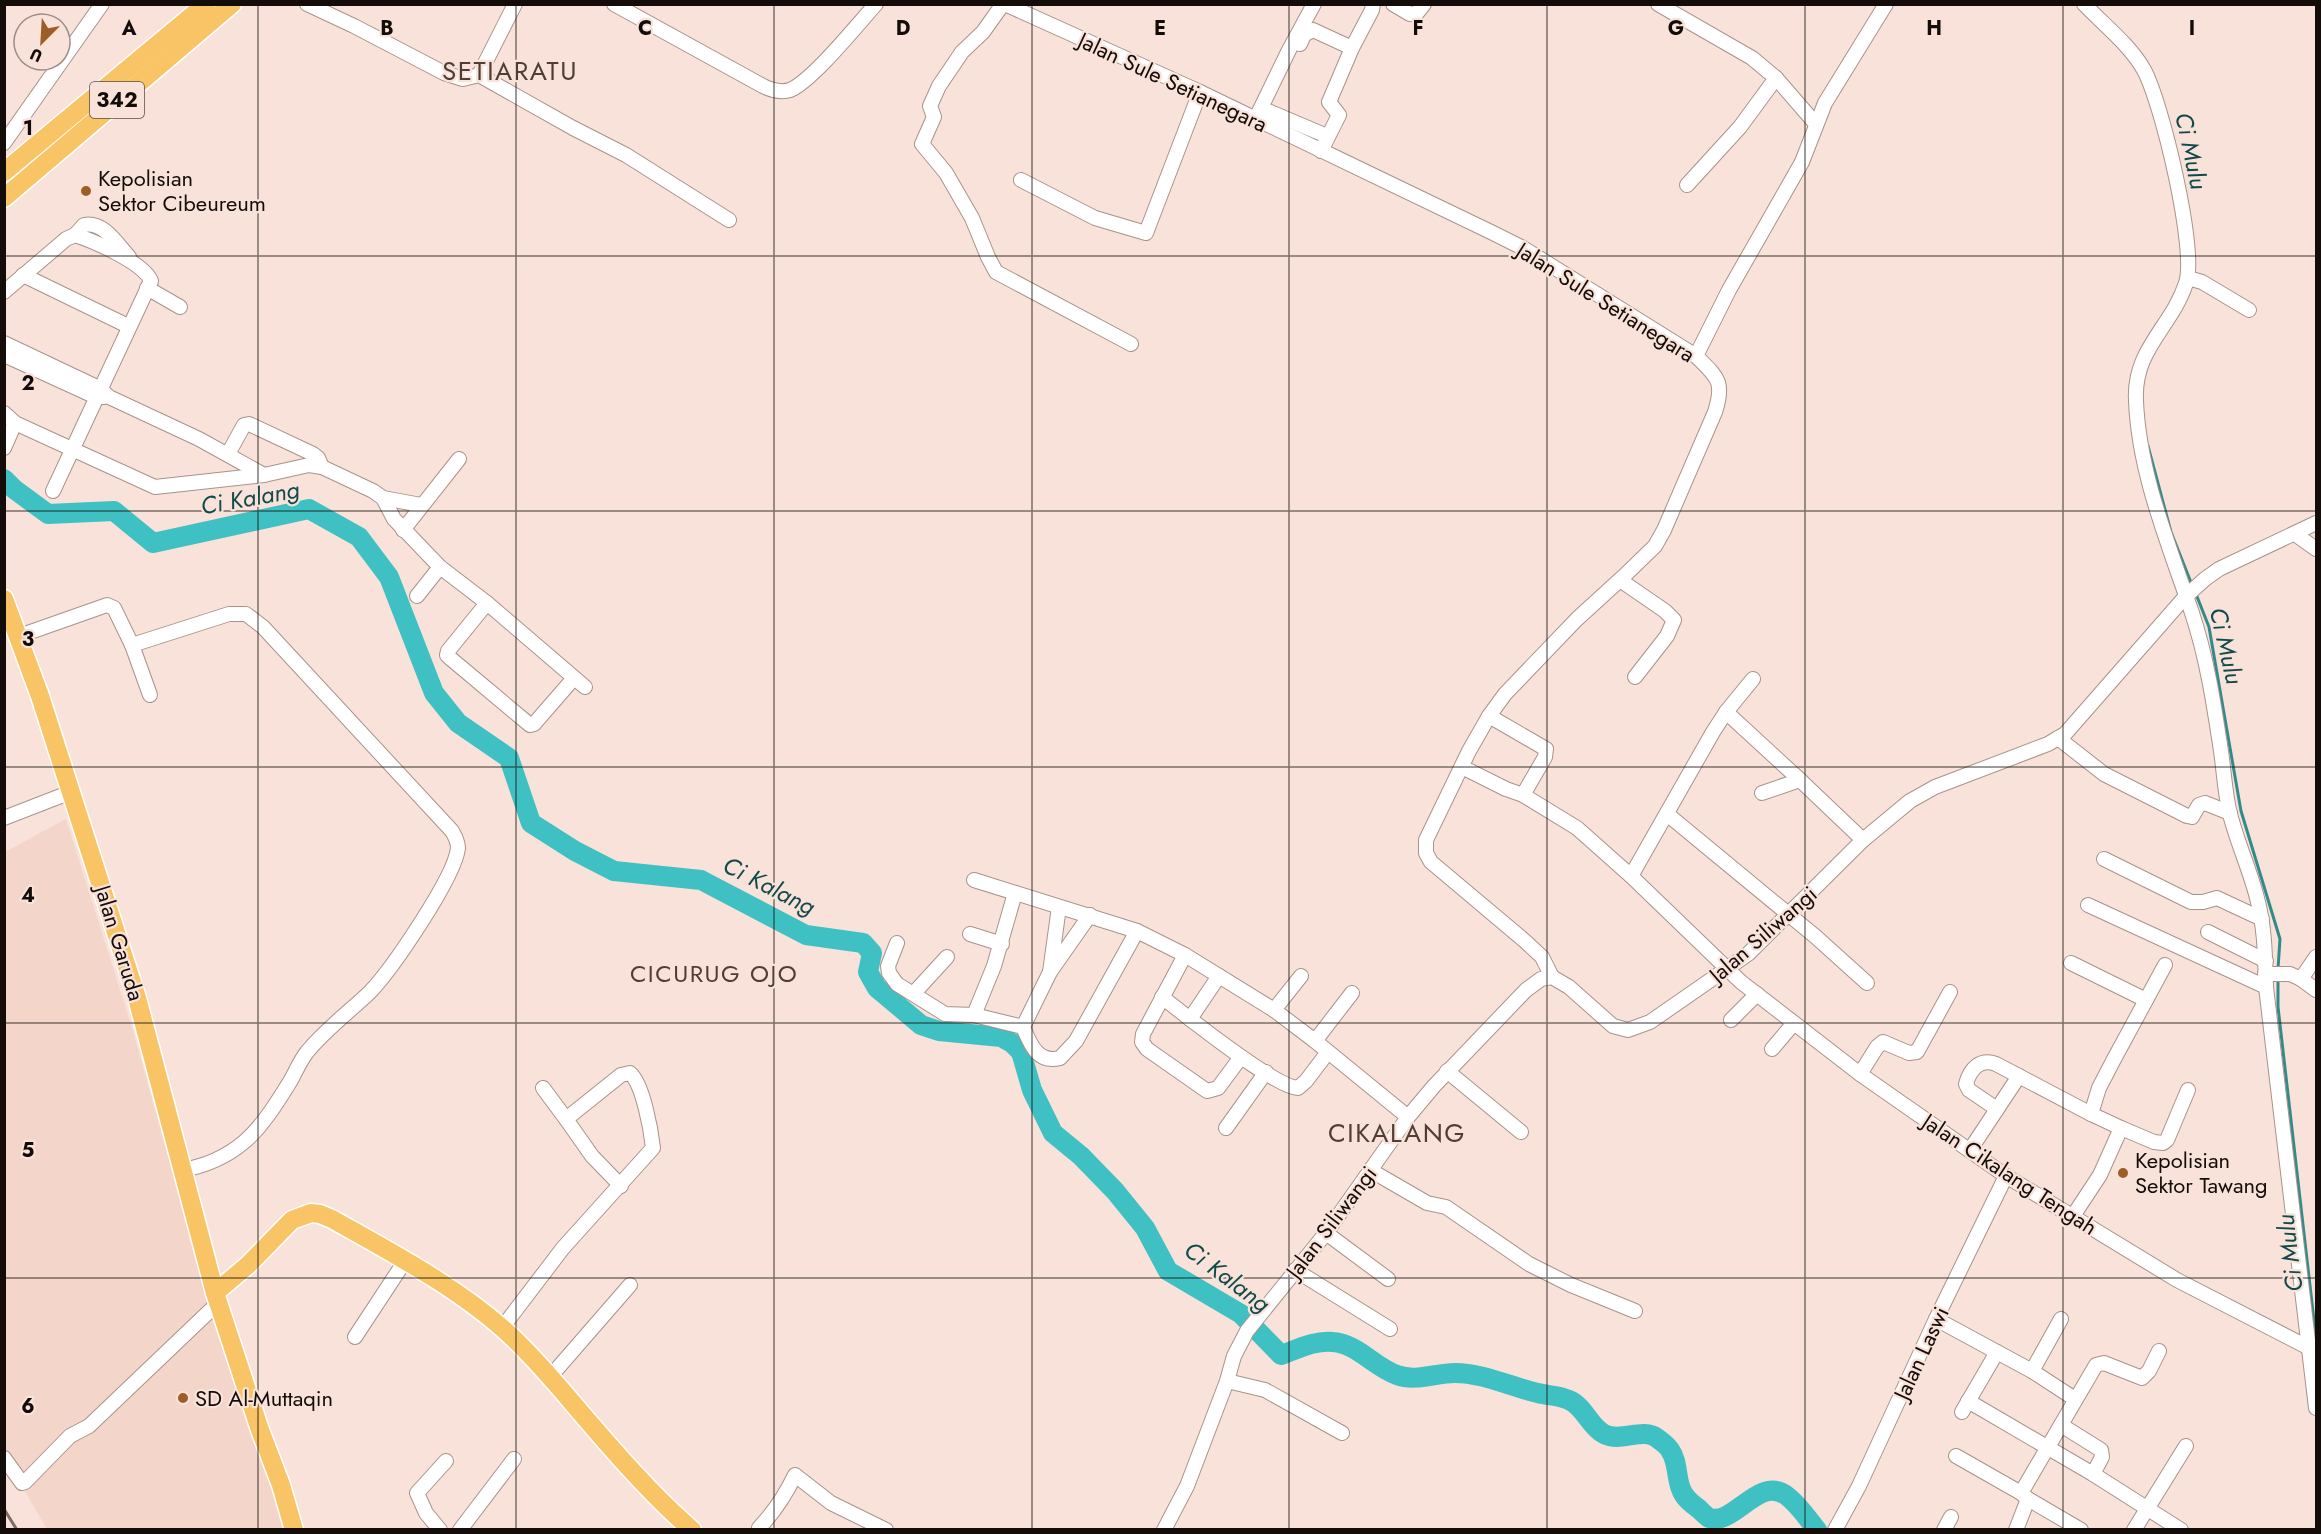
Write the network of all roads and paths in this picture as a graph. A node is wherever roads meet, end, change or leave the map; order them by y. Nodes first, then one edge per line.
1 (102, 4) edge
2 (206, 4) edge
3 (232, 4) edge
4 (307, 4) edge
5 (515, 4) edge
6 (614, 4) edge
7 (876, 4) edge
8 (1004, 4) edge
9 (1314, 4) edge
10 (1373, 4) edge
11 (1393, 4) edge
12 (1424, 4) edge
13 (1658, 4) edge
14 (1886, 4) edge
15 (2084, 4) edge
16 (1352, 48) junction
17 (159, 54) junction
18 (479, 75) junction
19 (1776, 78) junction
20 (1281, 81) dead end
21 (1200, 92) junction
22 (1259, 114) junction
23 (1815, 123) junction
24 (1328, 136) junction
25 (6, 139) edge
26 (1321, 151) junction
27 (4, 172) edge
28 (1021, 180) dead end
29 (1687, 185) dead end
30 (4, 198) edge
31 (729, 220) dead end
32 (23, 275) junction
33 (2193, 279) junction
34 (147, 288) junction
35 (4, 292) edge
36 (180, 307) dead end
37 (2249, 310) dead end
38 (128, 326) junction
39 (4, 343) edge
40 (1131, 344) dead end
41 (4, 355) edge
42 (1696, 356) junction
43 (101, 394) junction
44 (10, 418) edge
45 (4, 448) edge
46 (72, 450) junction
47 (228, 454) junction
48 (459, 459) dead end
49 (322, 467) junction
50 (264, 475) junction
51 (53, 491) dead end
52 (383, 498) junction
53 (421, 505) junction
54 (2316, 524) edge
55 (403, 530) junction
56 (2295, 534) junction
57 (2316, 549) edge
58 (440, 567) junction
59 (1620, 580) junction
60 (417, 596) dead end
61 (2185, 597) junction
62 (4, 599) edge
63 (487, 603) junction
64 (19, 636) junction
65 (132, 645) junction
66 (1635, 677) dead end
67 (574, 678) junction
68 (1753, 679) dead end
69 (585, 687) dead end
70 (150, 695) dead end
71 (1726, 712) junction
72 (1489, 716) junction
73 (2058, 738) junction
74 (1462, 767) junction
75 (1800, 780) junction
76 (71, 792) junction
77 (1762, 794) dead end
78 (1523, 795) junction
79 (2230, 813) junction
80 (1667, 814) junction
81 (4, 818) edge
82 (1863, 840) junction
83 (2104, 858) dead end
84 (1631, 876) junction
85 (974, 880) dead end
86 (1015, 893) junction
87 (2088, 905) dead end
88 (1059, 907) junction
89 (1090, 915) junction
90 (1789, 915) junction
91 (2262, 919) junction
92 (1137, 931) junction
93 (2208, 932) dead end
94 (970, 934) dead end
95 (897, 943) dead end
96 (1002, 944) junction
97 (1185, 955) junction
98 (947, 957) dead end
99 (2316, 957) edge
100 (2071, 963) dead end
101 (2165, 965) dead end
102 (1727, 970) junction
103 (1050, 972) junction
104 (2267, 974) junction
105 (1219, 976) junction
106 (1301, 976) dead end
107 (1552, 977) junction
108 (2295, 977) junction
109 (1867, 983) dead end
110 (2316, 990) edge
111 (1950, 992) dead end
112 (914, 993) junction
113 (1352, 993) dead end
114 (1757, 994) junction
115 (1162, 997) junction
116 (2146, 1000) junction
117 (1274, 1010) junction
118 (974, 1014) junction
119 (1190, 1019) junction
120 (1731, 1020) dead end
121 (1794, 1023) junction
122 (1023, 1027) junction
123 (1316, 1041) junction
124 (1772, 1049) dead end
125 (1328, 1052) junction
126 (1241, 1057) junction
127 (1447, 1071) junction
128 (1266, 1072) junction
129 (1860, 1074) junction
130 (2019, 1076) junction
131 (543, 1088) dead end
132 (2188, 1090) dead end
133 (1997, 1109) junction
134 (2091, 1114) junction
135 (1408, 1117) junction
136 (566, 1119) junction
137 (1226, 1128) dead end
138 (2121, 1128) junction
139 (1521, 1132) dead end
140 (1970, 1150) junction
141 (182, 1170) junction
142 (1370, 1170) junction
143 (2006, 1176) junction
144 (621, 1186) junction
145 (2073, 1216) junction
146 (1326, 1233) junction
147 (405, 1261) junction
148 (1295, 1270) junction
149 (1388, 1279) dead end
150 (630, 1285) dead end
151 (217, 1298) junction
152 (1635, 1311) dead end
153 (1935, 1319) junction
154 (2061, 1319) dead end
155 (502, 1328) junction
156 (1390, 1329) dead end
157 (355, 1337) dead end
158 (2312, 1350) edge
159 (2159, 1351) dead end
160 (1997, 1352) junction
161 (2032, 1371) junction
162 (550, 1377) junction
163 (1227, 1381) junction
164 (2075, 1399) junction
165 (2316, 1408) edge
166 (2061, 1425) junction
167 (1342, 1433) dead end
168 (2186, 1446) dead end
169 (2046, 1448) junction
170 (1956, 1456) dead end
171 (4, 1458) edge
172 (514, 1459) dead end
173 (446, 1461) dead end
174 (2093, 1474) junction
175 (2025, 1496) junction
176 (2146, 1508) junction
177 (1951, 1517) dead end
178 (294, 1530) edge
179 (440, 1530) edge
180 (460, 1530) edge
181 (692, 1530) edge
182 (761, 1530) edge
183 (886, 1530) edge
184 (1164, 1530) edge
185 (1835, 1530) edge
186 (1944, 1530) edge
187 (2016, 1530) edge
188 (2081, 1530) edge
189 (2134, 1530) edge
190 (2181, 1530) edge

1 - 25 street
2 - 17 main road, 342
3 - 17 main road, 342
4 - 18 street
5 - 18 street
6 - 7 street
8 - 21 street, Jalan Sule Setianegara
8 - 40 street
9 - 22 street
10 - 16 street
11 - 12 street
13 - 19 street
14 - 23 street
15 - 33 street
16 - 20 street
16 - 24 street
17 - 27 main road, 342
17 - 30 main road, 342
18 - 31 street
19 - 23 street
19 - 29 street
21 - 22 street, Jalan Sule Setianegara
21 - 28 street
22 - 24 street
22 - 26 street, Jalan Sule Setianegara
23 - 42 street
24 - 26 street
26 - 42 street, Jalan Sule Setianegara
32 - 34 street
32 - 35 street
32 - 38 street
33 - 37 street
33 - 61 street
34 - 36 street
34 - 38 street
38 - 43 street
39 - 43 street
41 - 43 street
42 - 59 street, Jalan Sule Setianegara
43 - 46 street
43 - 47 street
44 - 45 street
44 - 46 street
46 - 50 street
46 - 51 street
47 - 49 street
47 - 50 street
48 - 53 street
49 - 50 street
49 - 52 street
52 - 53 street
52 - 55 street
53 - 55 street
54 - 56 street, Jalan Siliwangi
55 - 58 street
56 - 57 street
56 - 61 street, Jalan Siliwangi
58 - 60 street
58 - 63 street
59 - 66 street
59 - 72 street, Jalan Sule Setianegara
61 - 73 street, Jalan Siliwangi
61 - 79 street
62 - 64 main road, Jalan Garuda
63 - 67 street
63 - 67 street
64 - 65 street
64 - 76 main road, Jalan Garuda
65 - 70 street
65 - 141 street
67 - 69 street
68 - 71 street
71 - 75 street
71 - 80 street
72 - 74 street, Jalan Sule Setianegara
72 - 78 street
73 - 79 street
73 - 82 street, Jalan Siliwangi
74 - 78 street, Jalan Cikalang Tengah
74 - 107 street, Jalan Sule Setianegara
75 - 77 street
75 - 82 street
76 - 81 street
76 - 141 main road, Jalan Garuda
78 - 84 street, Jalan Cikalang Tengah
79 - 91 street
80 - 84 street
80 - 90 street
82 - 90 street, Jalan Siliwangi
83 - 91 street
84 - 102 street, Jalan Cikalang Tengah
85 - 86 street
86 - 88 street
86 - 96 street
87 - 104 street
88 - 89 street
88 - 103 street
89 - 92 street
89 - 103 street
90 - 102 street, Jalan Siliwangi
90 - 109 street
91 - 104 street
92 - 97 street
92 - 122 street
93 - 104 street
94 - 96 street
95 - 112 street
96 - 118 street
97 - 105 street
97 - 115 street
98 - 112 street
99 - 108 street
100 - 116 street
101 - 116 street
102 - 107 street, Jalan Siliwangi
102 - 114 street, Jalan Cikalang Tengah
103 - 122 street
104 - 108 street
104 - 158 street
105 - 117 street
105 - 119 street
106 - 117 street
107 - 127 street, Jalan Siliwangi
108 - 110 street
111 - 129 street
112 - 118 street
113 - 123 street
114 - 120 street
114 - 121 street, Jalan Cikalang Tengah
115 - 119 street
115 - 126 street
116 - 134 street
117 - 123 street
118 - 122 street
119 - 126 street
121 - 124 street
121 - 129 street, Jalan Cikalang Tengah
123 - 125 street
125 - 128 street
125 - 135 street
126 - 128 street
127 - 135 street, Jalan Siliwangi
127 - 139 street
128 - 137 street
129 - 140 street, Jalan Cikalang Tengah
130 - 133 street
130 - 133 street
130 - 134 street
131 - 136 street
132 - 138 street
133 - 140 street
134 - 138 street
135 - 142 street, Jalan Siliwangi
136 - 144 street
136 - 144 street
138 - 145 street
140 - 143 street, Jalan Cikalang Tengah
141 - 151 main road, Jalan Garuda
142 - 146 street, Jalan Siliwangi
142 - 152 street
143 - 145 street, Jalan Cikalang Tengah
143 - 153 street, Jalan Laswi
144 - 155 street
145 - 158 street, Jalan Cikalang Tengah
146 - 148 street, Jalan Siliwangi
146 - 149 street
147 - 151 main road
147 - 155 main road
147 - 157 street
148 - 156 street
148 - 163 street, Jalan Siliwangi
150 - 162 street
151 - 171 street
151 - 178 main road, Jalan Garuda
153 - 160 street
153 - 185 street, Jalan Laswi
154 - 161 street
155 - 162 main road
158 - 165 street
159 - 164 street
160 - 161 street
160 - 169 street
161 - 164 street
162 - 181 main road
163 - 167 street
163 - 184 street, Jalan Siliwangi
164 - 166 street
166 - 169 street
166 - 174 street
168 - 176 street
169 - 174 street
169 - 175 street
170 - 175 street
172 - 180 street
173 - 179 street
174 - 176 street
175 - 187 street
175 - 188 street
176 - 189 street
176 - 190 street
177 - 186 street
182 - 183 street

